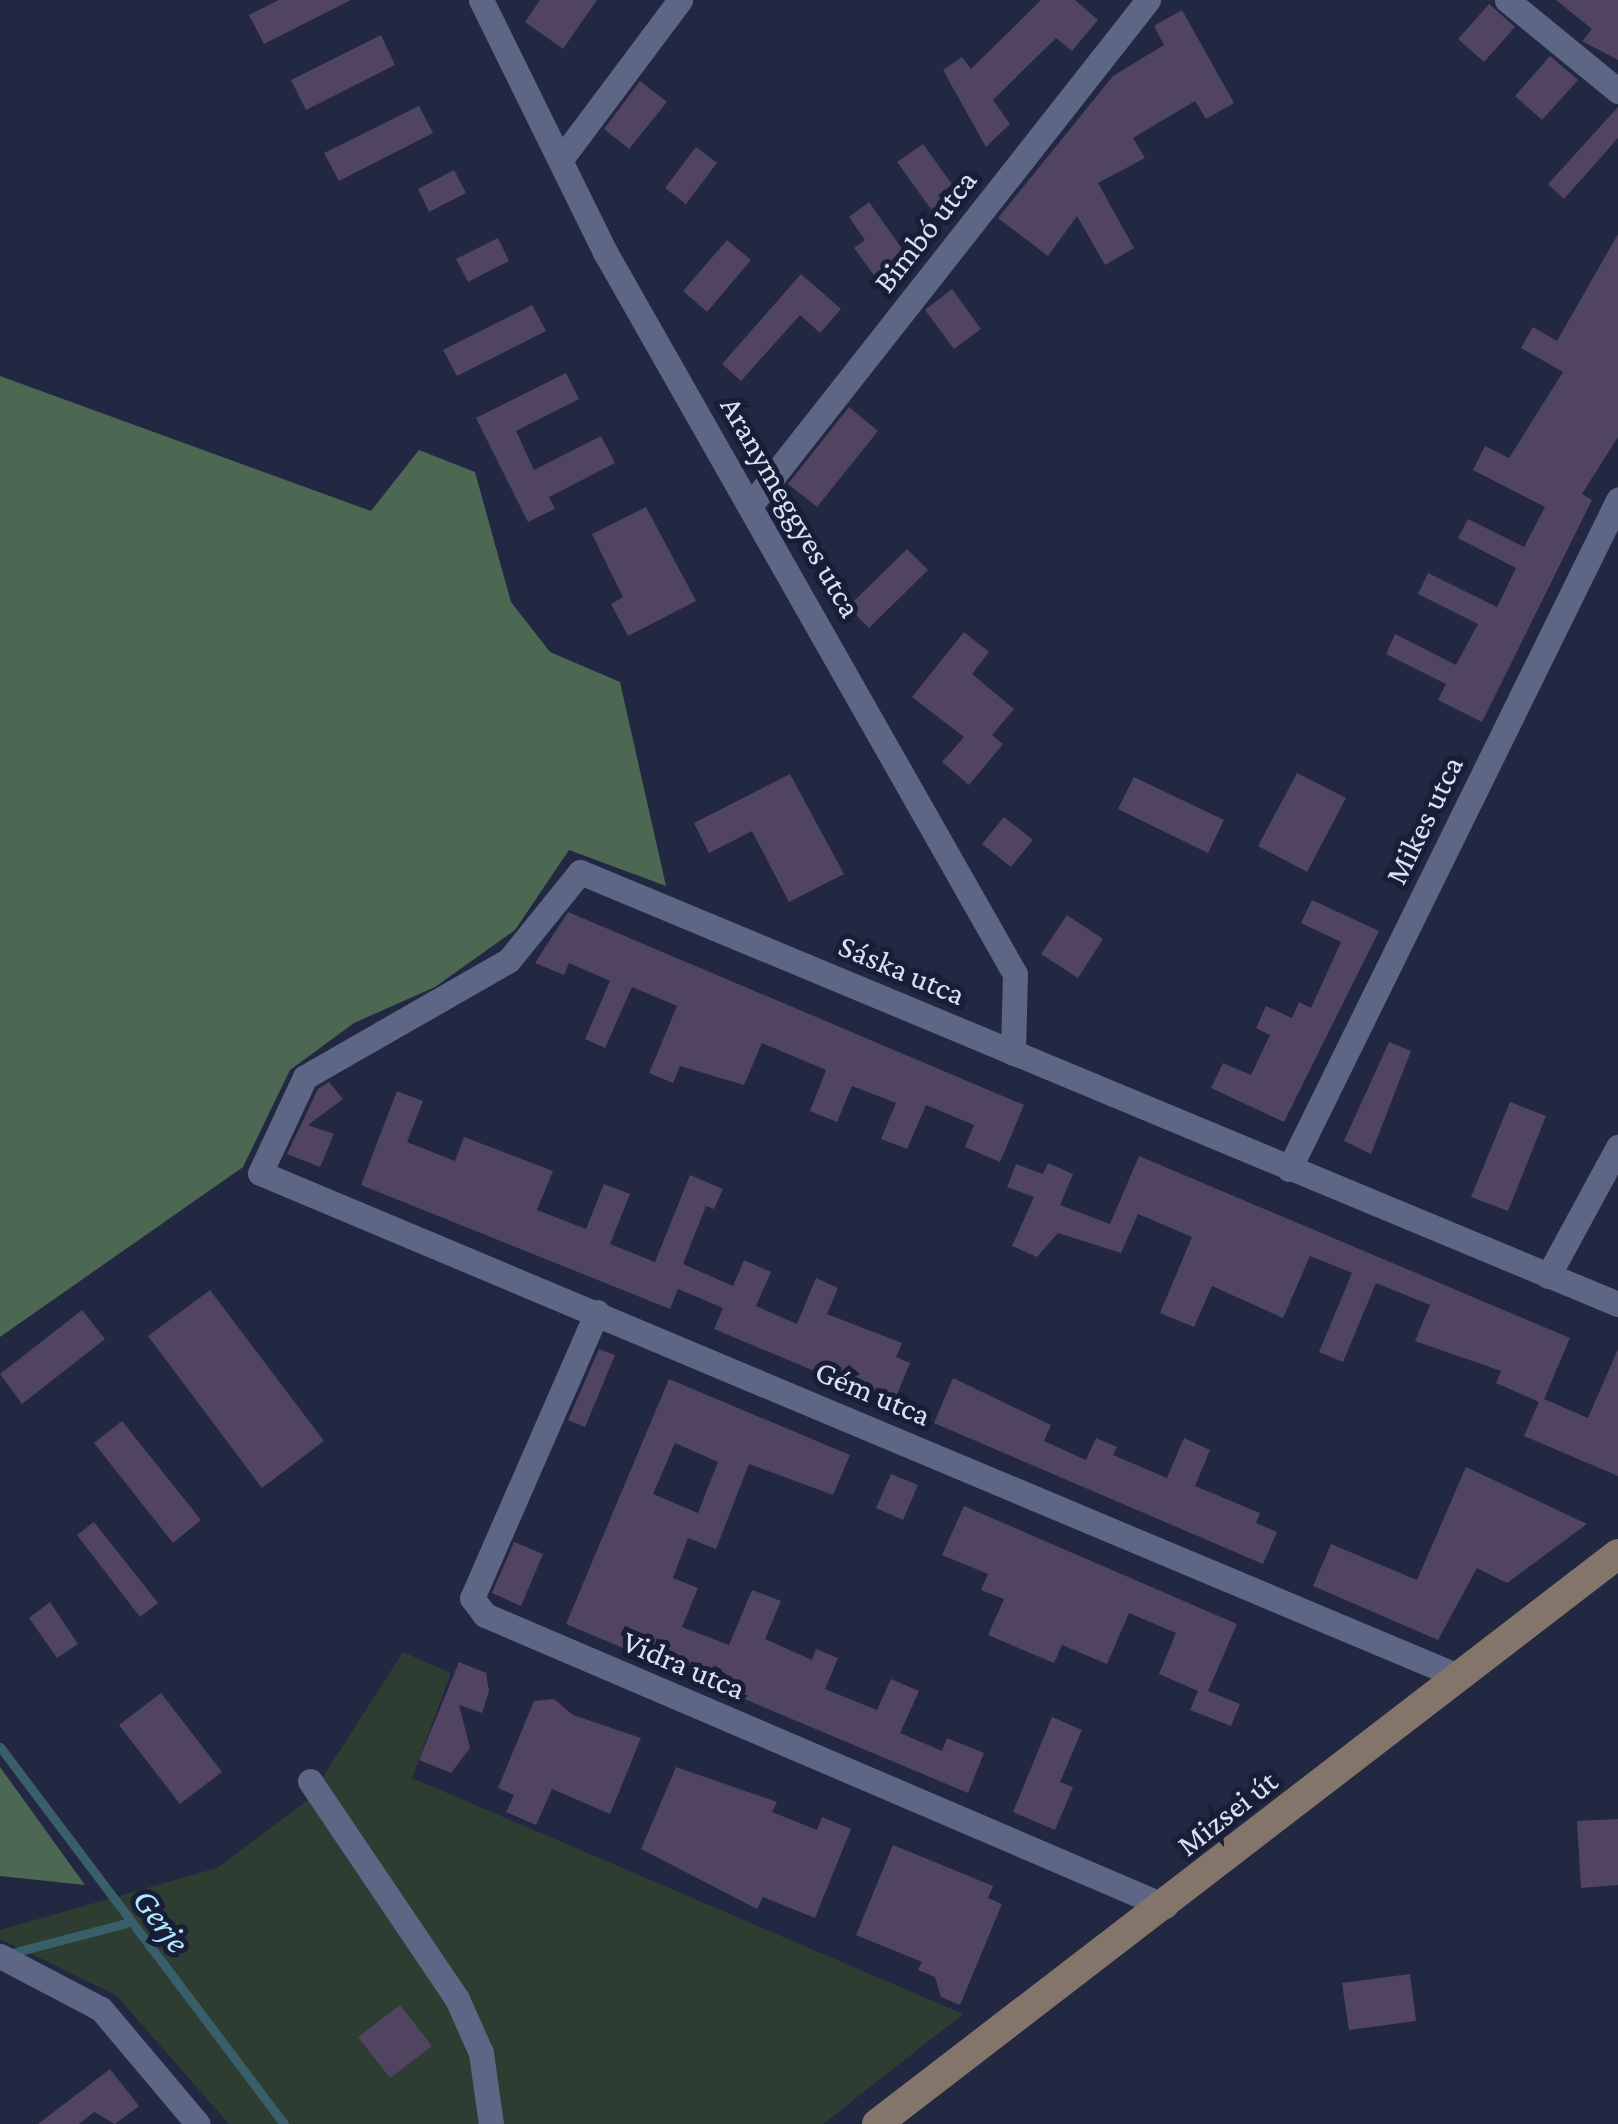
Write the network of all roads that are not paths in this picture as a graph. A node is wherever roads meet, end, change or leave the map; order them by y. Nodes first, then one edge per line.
1 (481, 0) edge
2 (680, 0) edge
3 (1148, 0) edge
4 (1507, 0) edge
5 (1618, 90) edge
6 (564, 154) junction
7 (1618, 500) edge
8 (753, 502) junction
9 (1013, 1052) junction
10 (1618, 1146) edge
11 (1289, 1168) junction
12 (260, 1173) joint
13 (1548, 1276) junction
14 (1618, 1304) edge
15 (597, 1312) junction
16 (1618, 1554) edge
17 (1458, 1676) junction
18 (310, 1781) dead end
19 (1166, 1906) junction
20 (8, 1960) edge
21 (198, 2124) edge
22 (491, 2124) edge
23 (877, 2124) edge

1 - 6 street, Aranymeggyes utca
2 - 6 street
3 - 8 street, Bimbó utca
4 - 5 street
6 - 8 street, Aranymeggyes utca
7 - 11 street, Mikes utca
8 - 9 street, Aranymeggyes utca
9 - 11 street, Sáska utca
9 - 12 street, Sáska utca
10 - 13 street
11 - 13 street, Sáska utca
12 - 15 street, Gém utca
13 - 14 street, Sáska utca
15 - 17 street, Gém utca
15 - 19 street, Vidra utca
16 - 17 main road, Mizsei út
17 - 19 main road, Mizsei út
18 - 22 street
19 - 23 main road, Mizsei út
20 - 21 street

